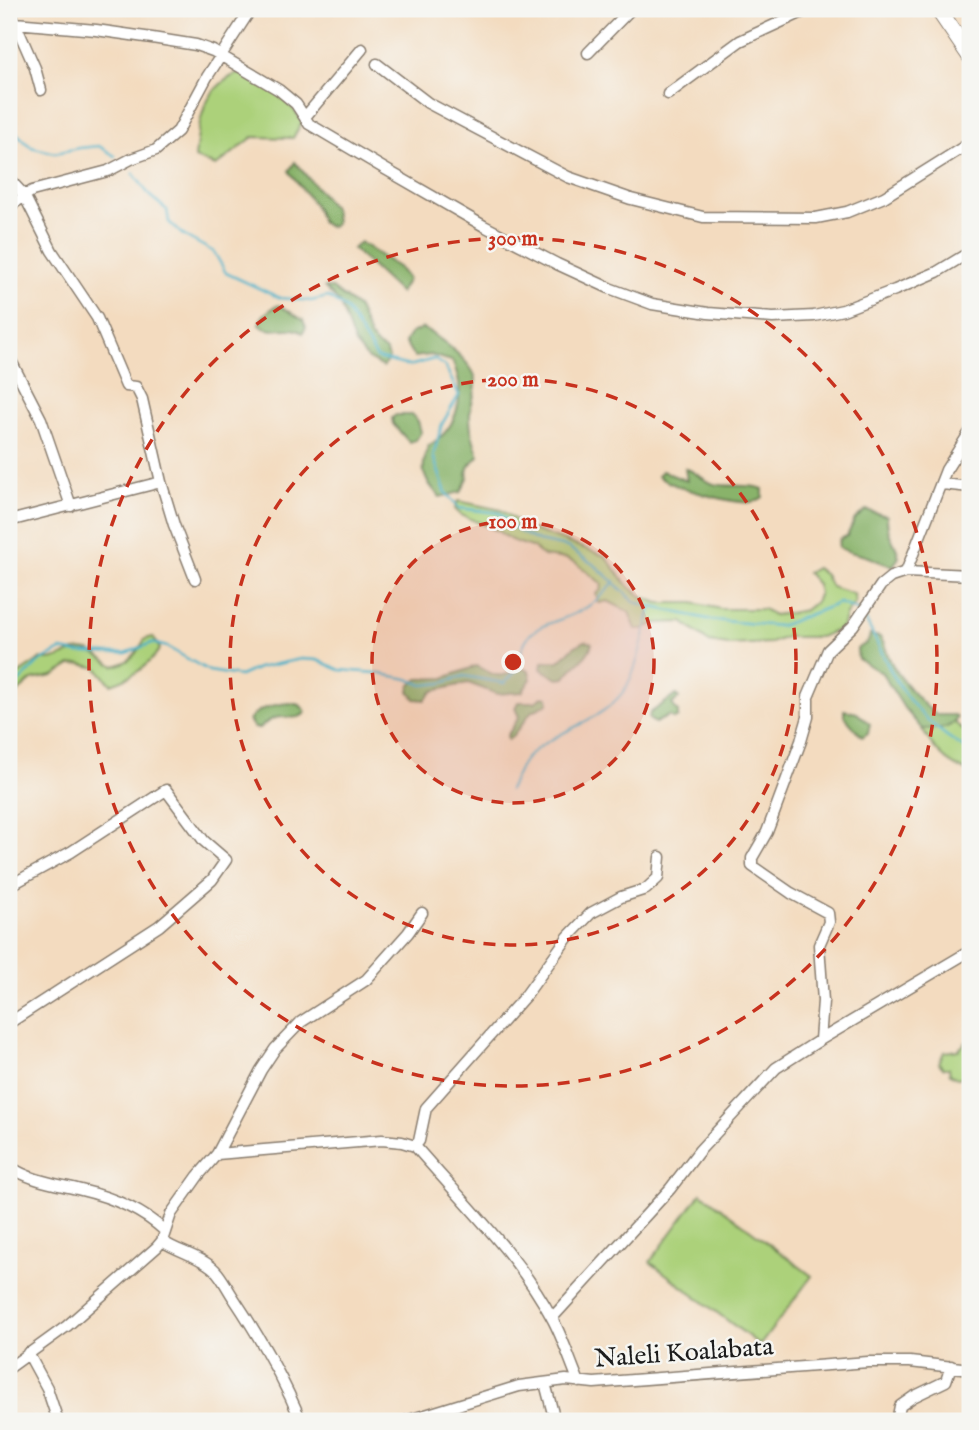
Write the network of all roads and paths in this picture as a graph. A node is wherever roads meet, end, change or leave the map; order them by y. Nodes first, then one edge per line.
1 (9, 9) edge
2 (251, 9) edge
3 (631, 9) edge
4 (809, 9) edge
5 (939, 9) edge
6 (15, 23) junction
7 (362, 49) dead end
8 (588, 53) dead end
9 (970, 56) edge
10 (222, 57) junction
11 (377, 64) dead end
12 (41, 90) dead end
13 (668, 94) dead end
14 (305, 117) junction
15 (970, 143) edge
16 (9, 179) edge
17 (24, 195) junction
18 (9, 207) edge
19 (970, 252) edge
20 (9, 358) edge
21 (970, 432) edge
22 (161, 482) junction
23 (942, 484) junction
24 (970, 486) edge
25 (71, 506) junction
26 (9, 521) edge
27 (906, 572) junction
28 (970, 575) edge
29 (195, 579) dead end
30 (660, 857) dead end
31 (9, 886) edge
32 (422, 913) dead end
33 (970, 951) edge
34 (9, 1023) edge
35 (820, 1040) junction
36 (415, 1146) junction
37 (217, 1154) junction
38 (9, 1166) edge
39 (163, 1236) junction
40 (552, 1318) junction
41 (28, 1353) junction
42 (951, 1366) junction
43 (9, 1368) edge
44 (970, 1369) edge
45 (579, 1382) junction
46 (545, 1383) junction
47 (58, 1421) edge
48 (302, 1421) edge
49 (406, 1421) edge
50 (555, 1421) edge
51 (897, 1421) edge

1 - 6 street
2 - 10 street
3 - 8 street
4 - 13 street
5 - 9 main road
6 - 10 street
6 - 12 street
7 - 14 street
10 - 14 street
10 - 17 street
11 - 15 street
14 - 19 street
16 - 17 street
17 - 18 street
17 - 22 street
20 - 25 street
21 - 23 street
22 - 25 street
22 - 29 street
23 - 24 street
23 - 27 street
25 - 26 street
27 - 28 street
27 - 35 street
30 - 36 street
31 - 34 street
32 - 37 street
33 - 35 street
35 - 40 street
36 - 37 street
36 - 40 street
37 - 39 street
38 - 39 street
39 - 41 street
39 - 48 street
40 - 45 street
41 - 43 street
41 - 47 street
42 - 44 street, Naleli Koalabata
42 - 45 street, Naleli Koalabata
42 - 51 street
45 - 46 street, Naleli Koalabata
46 - 49 street, Naleli Koalabata
46 - 50 street

